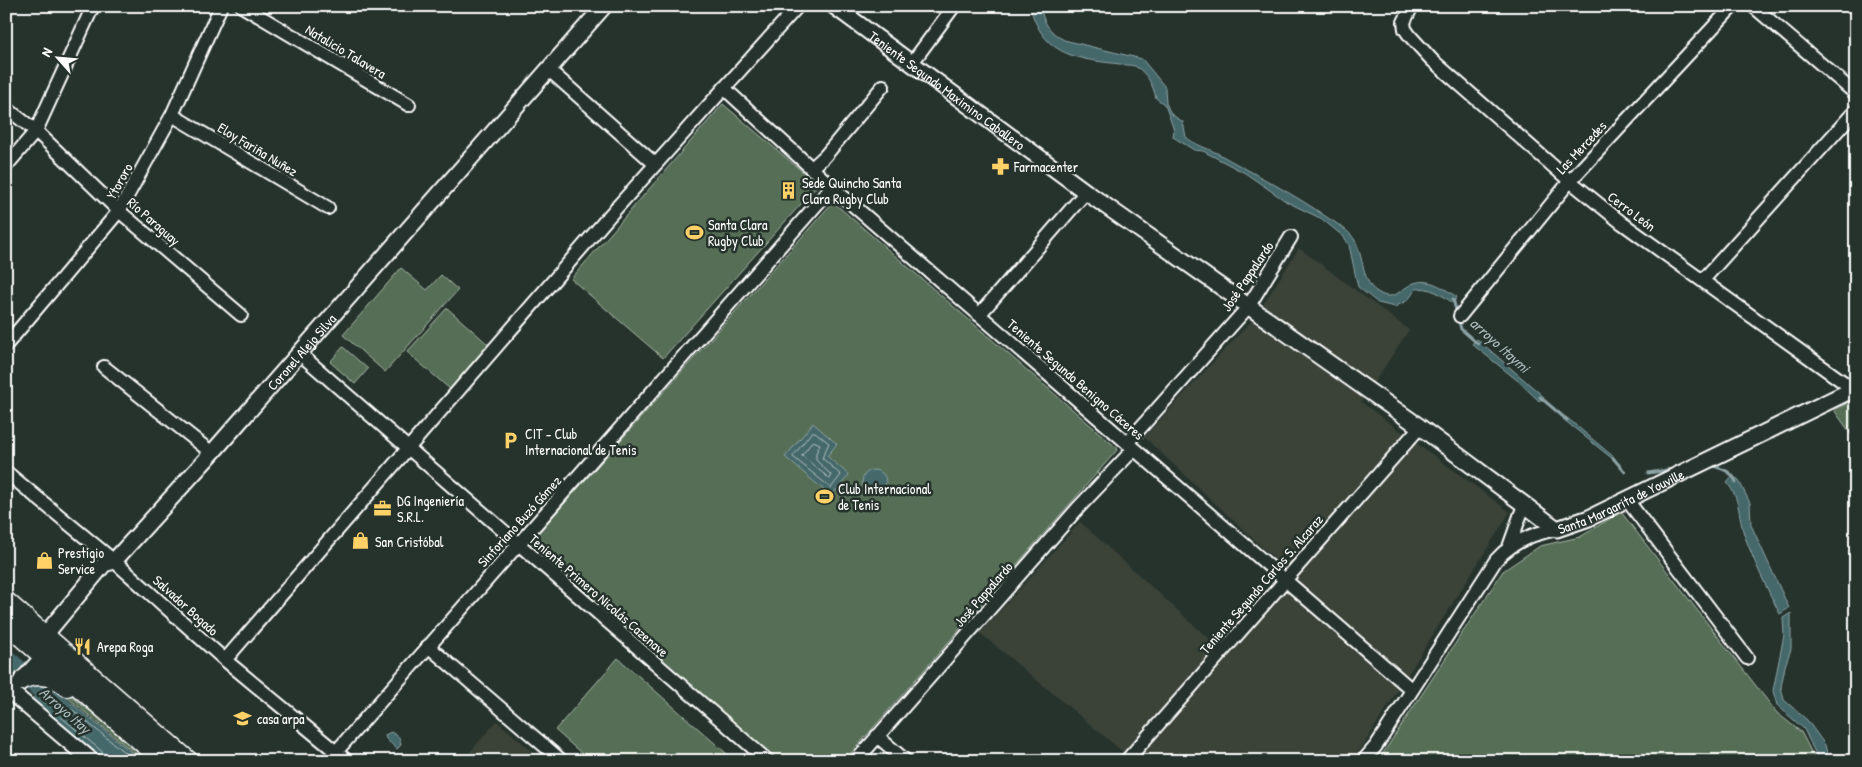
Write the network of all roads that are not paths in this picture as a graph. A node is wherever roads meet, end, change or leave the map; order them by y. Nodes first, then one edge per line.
1 (93, 6) edge
2 (221, 6) edge
3 (242, 6) edge
4 (604, 6) edge
5 (798, 6) edge
6 (834, 6) edge
7 (954, 6) edge
8 (1733, 6) edge
9 (1753, 6) edge
10 (1405, 8) edge
11 (912, 63) junction
12 (548, 69) junction
13 (883, 86) dead end
14 (724, 88) junction
15 (1856, 94) edge
16 (409, 106) dead end
17 (6, 108) edge
18 (1856, 110) edge
19 (172, 115) junction
20 (36, 131) junction
21 (655, 164) junction
22 (6, 166) edge
23 (812, 169) junction
24 (1570, 181) junction
25 (832, 188) junction
26 (1086, 192) junction
27 (328, 208) dead end
28 (119, 211) junction
29 (1290, 237) dead end
30 (1703, 280) junction
31 (1248, 307) junction
32 (241, 315) dead end
33 (979, 315) junction
34 (1460, 316) dead end
35 (6, 346) edge
36 (299, 353) junction
37 (104, 367) dead end
38 (1854, 389) edge
39 (1420, 427) junction
40 (1130, 446) junction
41 (407, 448) junction
42 (212, 453) junction
43 (6, 472) edge
44 (1628, 500) junction
45 (1524, 505) junction
46 (1557, 529) junction
47 (518, 544) junction
48 (1508, 547) junction
49 (114, 561) junction
50 (1285, 579) junction
51 (6, 601) edge
52 (6, 624) edge
53 (48, 637) junction
54 (428, 646) junction
55 (1747, 658) dead end
56 (225, 660) junction
57 (23, 681) edge
58 (1412, 690) junction
59 (877, 736) junction
60 (332, 756) edge
61 (92, 761) edge
62 (163, 761) edge
63 (189, 761) edge
64 (347, 761) edge
65 (562, 761) edge
66 (768, 761) edge
67 (856, 761) edge
68 (906, 761) edge
69 (1126, 761) edge
70 (1363, 761) edge

1 - 20 street
2 - 19 street, Ytororo
3 - 16 street, Natalicio Talavera
4 - 12 main road, Coronel Alejo Silva
5 - 14 street
6 - 11 main road, Teniente Segundo Maximino Caballero
7 - 11 street
8 - 24 street, Las Mercedes
9 - 15 street
10 - 24 street, Cerro León
11 - 26 main road, Teniente Segundo Maximino Caballero
12 - 21 street
12 - 36 main road, Coronel Alejo Silva
13 - 23 street
14 - 21 street
14 - 23 street, Teniente Segundo Benigno Cáceres
17 - 20 street, Río Paraguay
18 - 30 street
19 - 27 street, Eloy Fariña Nuñez
19 - 28 street, Ytororo
20 - 22 street
20 - 28 street, Río Paraguay
21 - 41 street
23 - 25 street, Teniente Segundo Benigno Cáceres
24 - 30 street, Cerro León
24 - 34 street, Las Mercedes
25 - 33 street, Teniente Segundo Benigno Cáceres
25 - 47 street, Sinforiano Buzó Gómez
26 - 31 main road, Teniente Segundo Maximino Caballero
26 - 33 street
28 - 32 street, Río Paraguay
28 - 35 street, Ytororo
29 - 31 street, José Pappalardo
30 - 38 street, Cerro León
31 - 39 main road, Teniente Segundo Maximino Caballero
31 - 40 street, José Pappalardo
33 - 40 street, Teniente Segundo Benigno Cáceres
36 - 41 street, Teniente Primero Nicolás Cazenave
36 - 42 main road, Coronel Alejo Silva
37 - 42 street
38 - 44 main road, Santa Margarita de Youville
39 - 45 main road, Teniente Segundo Maximino Caballero
39 - 50 street, Teniente Segundo Carlos S. Alcaraz
40 - 50 street, Teniente Segundo Benigno Cáceres
40 - 59 street, José Pappalardo
41 - 47 street, Teniente Primero Nicolás Cazenave
41 - 56 street
42 - 49 main road, Coronel Alejo Silva
43 - 49 street, Salvador Bogado
44 - 46 main road, Santa Margarita de Youville
44 - 55 street
45 - 46 main road, Teniente Segundo Maximino Caballero
45 - 48 street
46 - 48 street, Santa Margarita de Youville
47 - 54 street, Sinforiano Buzó Gómez
47 - 66 street, Teniente Primero Nicolás Cazenave
48 - 58 street, Santa Margarita de Youville
49 - 53 main road, Coronel Alejo Silva
49 - 56 street, Salvador Bogado
50 - 58 street, Teniente Segundo Benigno Cáceres
50 - 69 street, Teniente Segundo Carlos S. Alcaraz
51 - 53 highway
52 - 57 highway
53 - 57 highway, Coronel Alejo Silva
53 - 63 highway
54 - 60 street, Sinforiano Buzó Gómez
54 - 65 street
56 - 60 street, Salvador Bogado
57 - 61 main road
57 - 62 highway
58 - 70 street, Santa Margarita de Youville
59 - 67 street, José Pappalardo
59 - 68 street
60 - 64 street, Salvador Bogado

